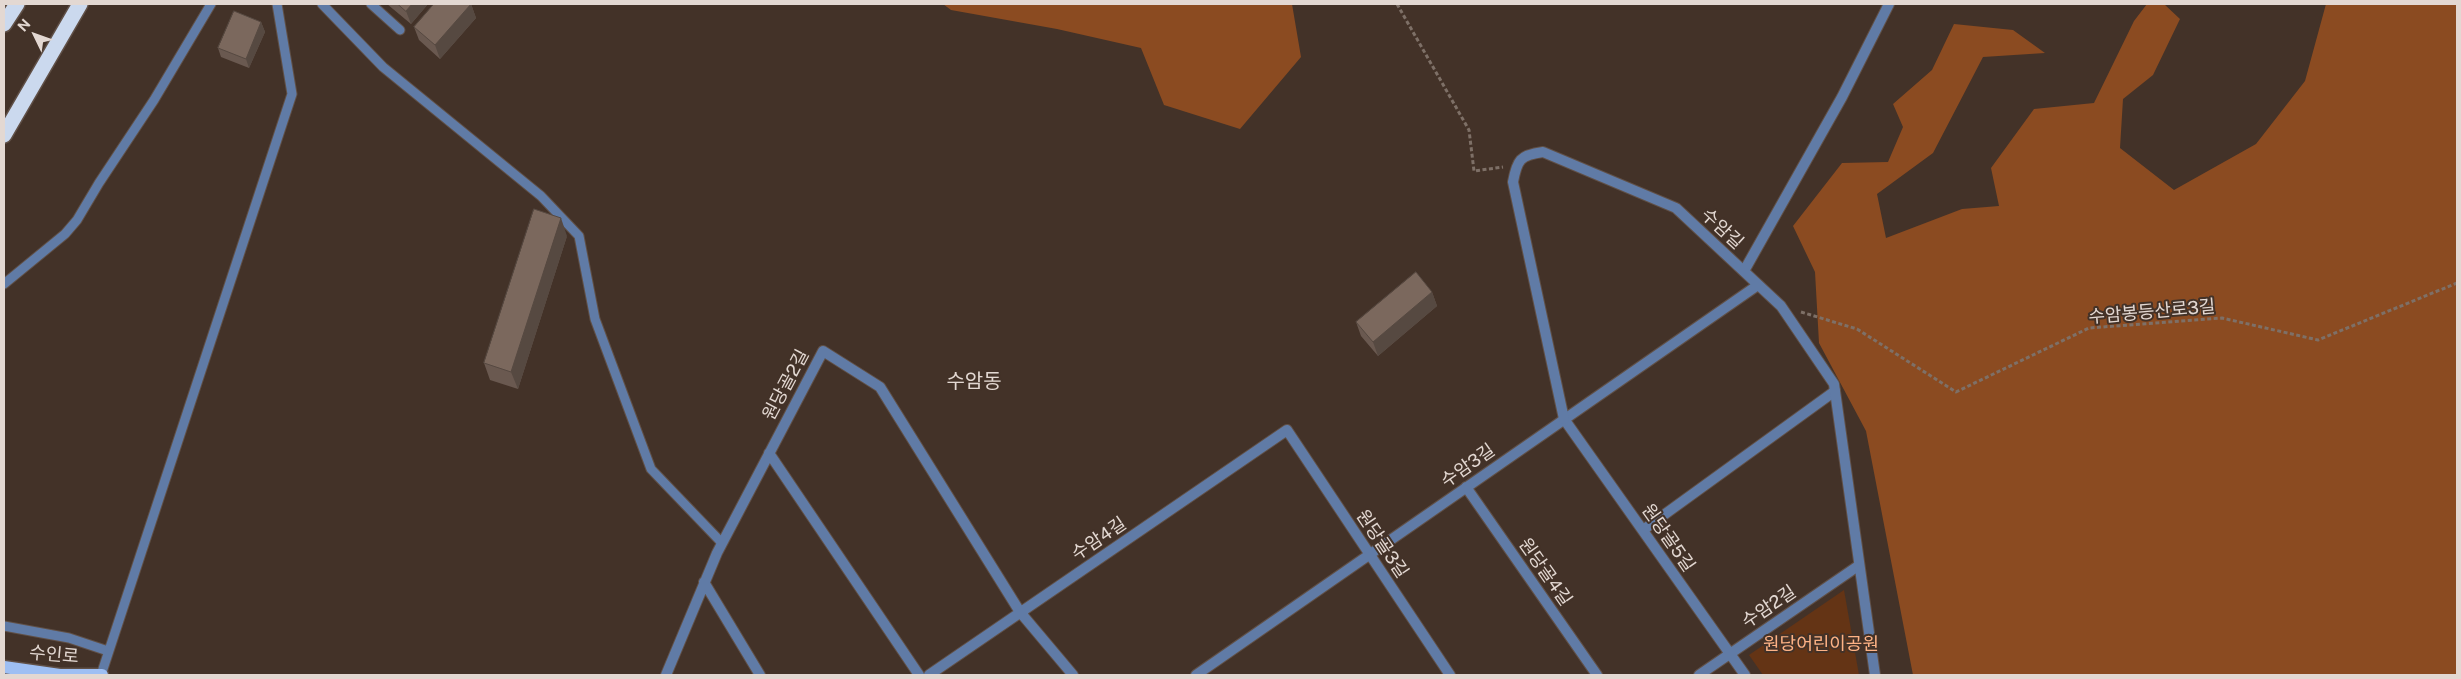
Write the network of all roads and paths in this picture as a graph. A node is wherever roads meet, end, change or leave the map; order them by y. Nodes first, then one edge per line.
1 (17, 4) edge
2 (80, 4) edge
3 (211, 4) edge
4 (277, 4) edge
5 (322, 4) edge
6 (372, 4) edge
7 (1397, 4) edge
8 (1889, 4) edge
9 (4, 24) edge
10 (400, 30) dead end
11 (4, 135) edge
12 (1516, 165) junction
13 (1744, 271) junction
14 (2457, 283) edge
15 (4, 284) edge
16 (1758, 285) junction
17 (1781, 306) junction
18 (1835, 391) junction
19 (1564, 419) junction
20 (1287, 430) joint
21 (769, 453) junction
22 (1466, 487) junction
23 (1643, 530) junction
24 (722, 544) junction
25 (1369, 554) junction
26 (1858, 566) junction
27 (704, 582) junction
28 (1020, 612) junction
29 (4, 626) edge
30 (108, 651) junction
31 (1730, 654) junction
32 (4, 667) edge
33 (101, 675) edge
34 (666, 675) edge
35 (760, 675) edge
36 (919, 675) edge
37 (929, 675) edge
38 (1073, 675) edge
39 (1196, 675) edge
40 (1450, 675) edge
41 (1597, 675) edge
42 (1699, 675) edge
43 (1745, 675) edge
44 (1875, 675) edge

1 - 9 highway
2 - 11 highway
3 - 15 lane
4 - 30 lane
5 - 24 lane
6 - 10 lane
7 - 12 path
8 - 13 street
12 - 13 street, 수암길
12 - 19 street
13 - 16 street, 수암길
14 - 17 path, 수암봉등산로3길
16 - 17 street, 수암길
16 - 19 street, 수암3길
17 - 18 street, 수암길
18 - 23 street
18 - 26 street, 수암길
19 - 22 street, 수암3길
19 - 23 street, 원당골5길
20 - 25 street, 원당골3길
20 - 28 street, 수암4길
21 - 24 street, 원당골2길
21 - 28 street, 원당골2길
21 - 36 street
22 - 25 street, 수암3길
22 - 41 street, 원당골4길
23 - 31 street, 원당골5길
24 - 27 street, 원당골2길
25 - 39 street, 수암3길
25 - 40 street, 원당골3길
26 - 31 street, 수암2길
26 - 44 street, 수암길
27 - 34 street, 원당골2길
27 - 35 street
28 - 37 street, 수암4길
28 - 38 street, 원당골2길
29 - 30 lane
30 - 33 lane
31 - 42 street, 수암2길
31 - 43 street, 원당골5길
32 - 33 main road, 수인로

